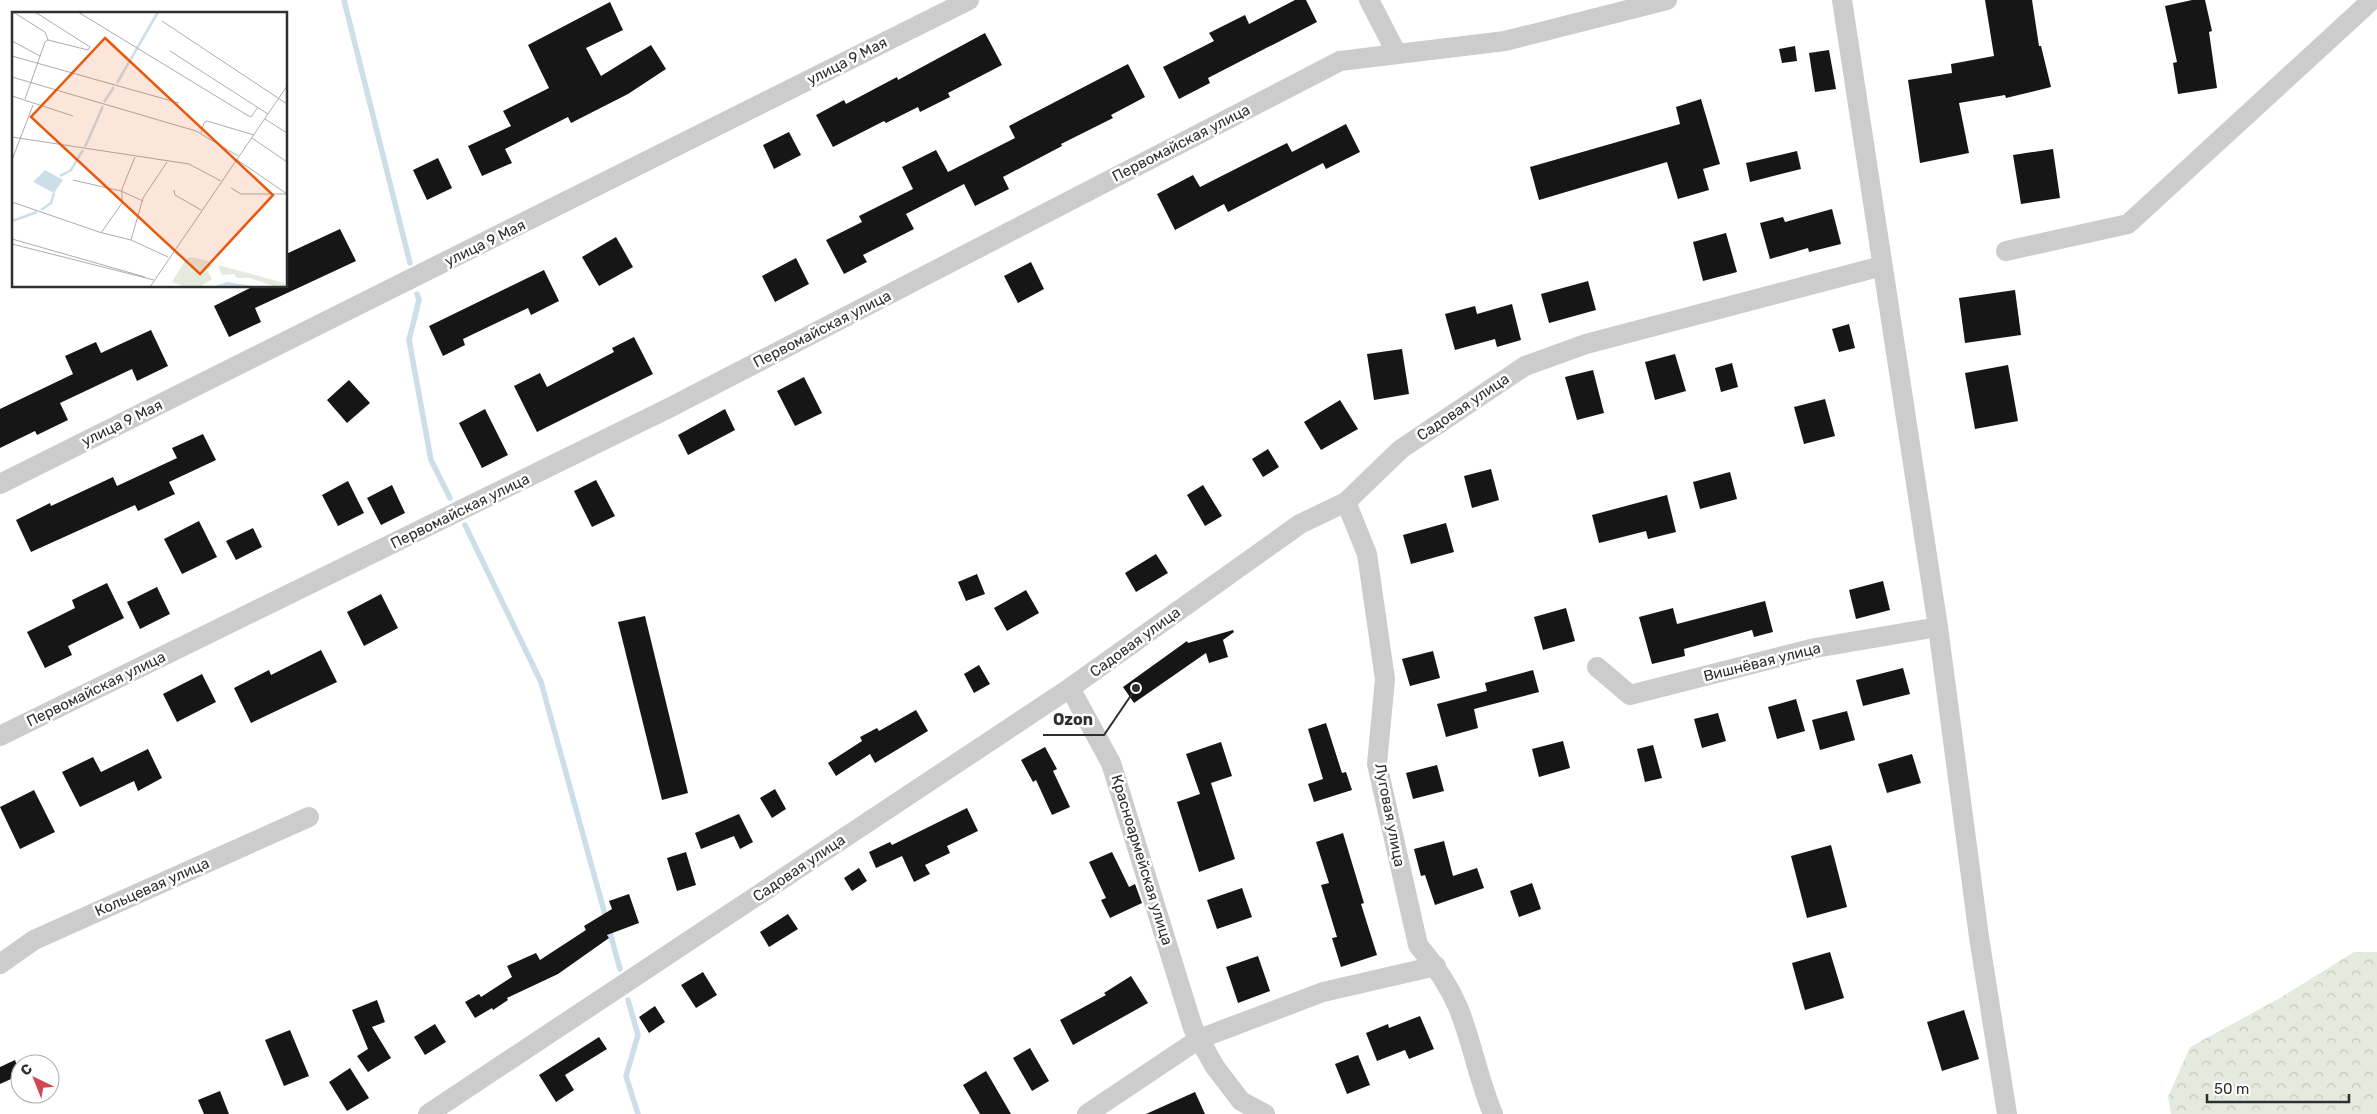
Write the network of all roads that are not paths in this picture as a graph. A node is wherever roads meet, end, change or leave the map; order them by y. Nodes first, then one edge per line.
1 (969, 0) edge
2 (1368, 0) edge
3 (1667, 0) edge
4 (1842, 0) edge
5 (2372, 0) edge
6 (1397, 54) junction
7 (2006, 251) dead end
8 (1882, 266) junction
9 (0, 484) edge
10 (1346, 502) junction
11 (1938, 627) junction
12 (1597, 667) dead end
13 (1070, 688) junction
14 (0, 736) edge
15 (309, 818) dead end
16 (0, 964) edge
17 (1436, 966) junction
18 (1199, 1038) junction
19 (428, 1114) edge
20 (1087, 1114) edge
21 (1266, 1114) edge
22 (1493, 1114) edge
23 (2007, 1114) edge

1 - 9 street, улица 9 Мая
2 - 6 street
3 - 6 street, Первомайская улица
4 - 8 street
5 - 7 street
6 - 14 street, Первомайская улица
8 - 10 street, Садовая улица
8 - 11 street
10 - 13 street, Садовая улица
10 - 17 street, Луговая улица
11 - 12 street, Вишнёвая улица
11 - 23 street
13 - 18 street, Красноармейская улица
13 - 19 street, Садовая улица
15 - 16 street, Кольцевая улица
17 - 18 street
17 - 22 street, Луговая улица
18 - 20 street
18 - 21 street, Красноармейская улица

